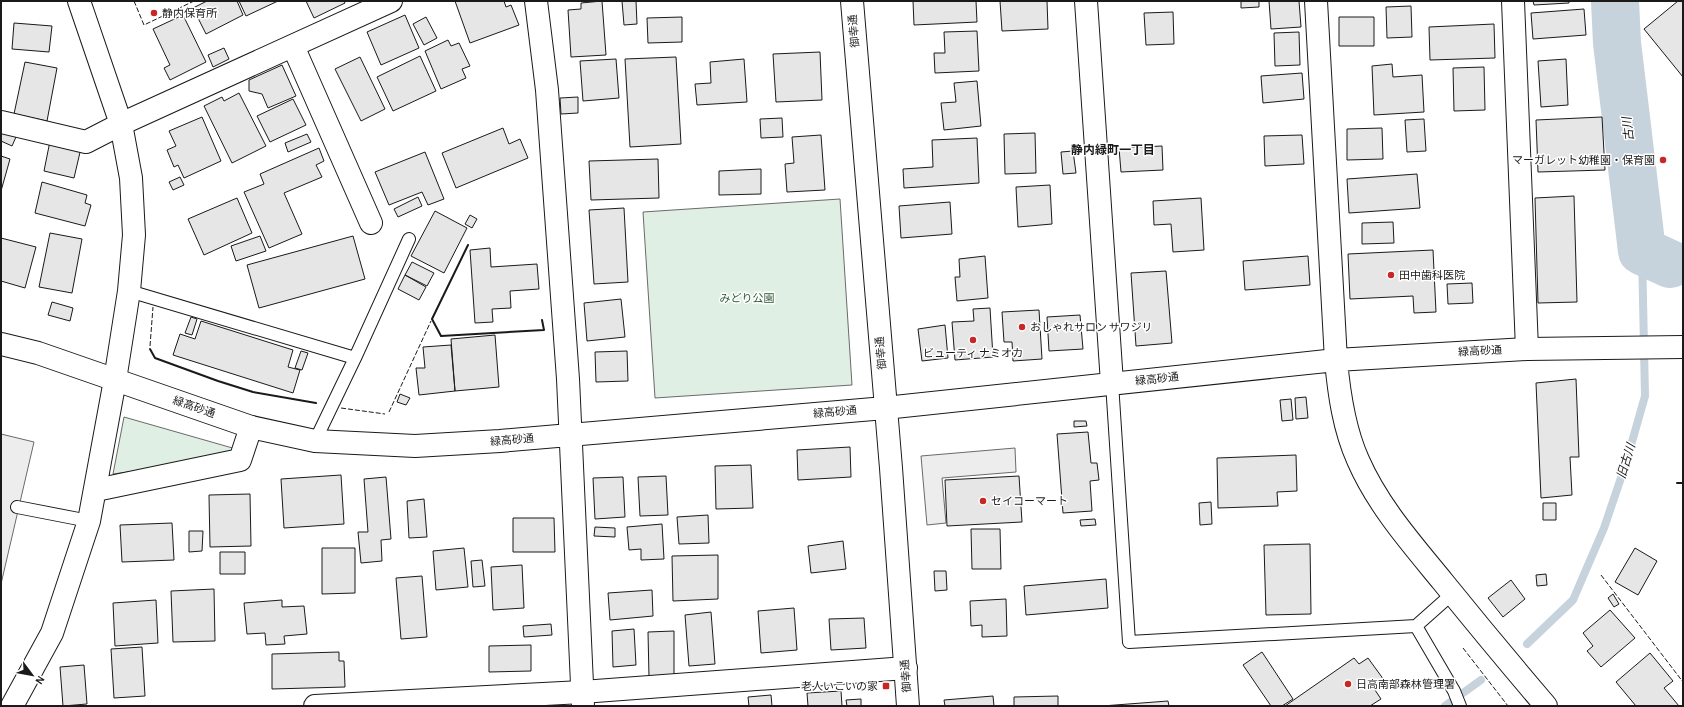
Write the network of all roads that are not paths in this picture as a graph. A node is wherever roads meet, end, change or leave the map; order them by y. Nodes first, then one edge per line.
1 (79, 1) edge
2 (392, 1) edge
3 (536, 1) edge
4 (852, 1) edge
5 (1086, 1) edge
6 (1316, 1) edge
7 (1513, 1) edge
8 (293, 46) junction
9 (1, 122) edge
10 (121, 124) junction
11 (371, 223) dead end
12 (409, 239) dead end
13 (129, 291) junction
14 (1, 344) edge
15 (1683, 347) edge
16 (1527, 348) junction
17 (354, 358) junction
18 (1336, 360) junction
19 (116, 380) junction
20 (1112, 383) junction
21 (885, 408) junction
22 (251, 427) junction
23 (571, 434) junction
24 (315, 441) junction
25 (96, 490) junction
26 (18, 507) dead end
27 (89, 521) junction
28 (1452, 594) junction
29 (1416, 626) junction
30 (906, 668) junction
31 (582, 699) edge
32 (12, 706) edge
33 (315, 706) edge
34 (908, 706) edge
35 (1460, 706) edge
36 (1546, 706) edge

1 - 10 street
2 - 8 street
3 - 23 street
4 - 21 street, 御幸通
5 - 20 street
6 - 18 street
7 - 16 street
8 - 10 street
8 - 11 street
9 - 10 street
10 - 13 street
12 - 17 lane
13 - 17 lane
13 - 19 street
14 - 19 street, 緑高砂通
15 - 16 street, 緑高砂通
16 - 18 street, 緑高砂通
17 - 24 lane
18 - 20 street, 緑高砂通
18 - 28 street
19 - 22 street, 緑高砂通
19 - 25 street
20 - 21 street, 緑高砂通
20 - 29 lane
21 - 23 street, 緑高砂通
21 - 30 street, 御幸通
22 - 24 street, 緑高砂通
22 - 25 street
23 - 24 street, 緑高砂通
23 - 31 street
25 - 27 street
26 - 27 lane
27 - 32 street
28 - 29 lane
28 - 36 street
29 - 35 lane
30 - 31 street
30 - 34 street, 御幸通
31 - 33 street

